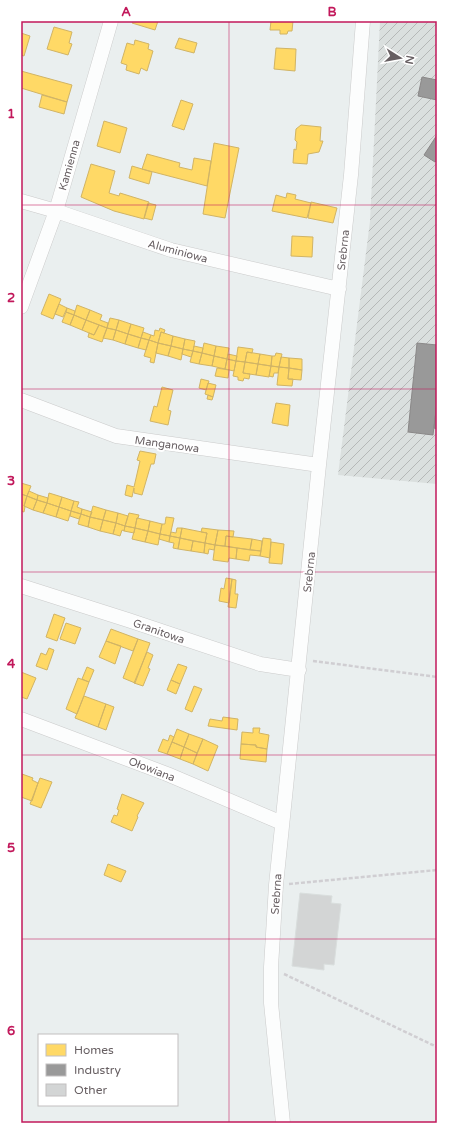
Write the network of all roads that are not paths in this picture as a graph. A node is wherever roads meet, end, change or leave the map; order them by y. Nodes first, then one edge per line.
1 (111, 21) edge
2 (363, 21) edge
3 (21, 201) edge
4 (56, 211) junction
5 (339, 289) junction
6 (21, 307) edge
7 (21, 400) edge
8 (319, 465) junction
9 (21, 586) edge
10 (299, 670) junction
11 (21, 719) edge
12 (282, 823) junction
13 (283, 1123) edge

1 - 4 street, Kamienna
2 - 5 street, Srebrna
3 - 4 street, Aluminiowa
4 - 5 street, Aluminiowa
4 - 6 street, Kamienna
5 - 8 street, Srebrna
7 - 8 street, Manganowa
8 - 10 street, Srebrna
9 - 10 street, Granitowa
10 - 12 street, Srebrna
11 - 12 street, Ołowiana
12 - 13 street, Srebrna

